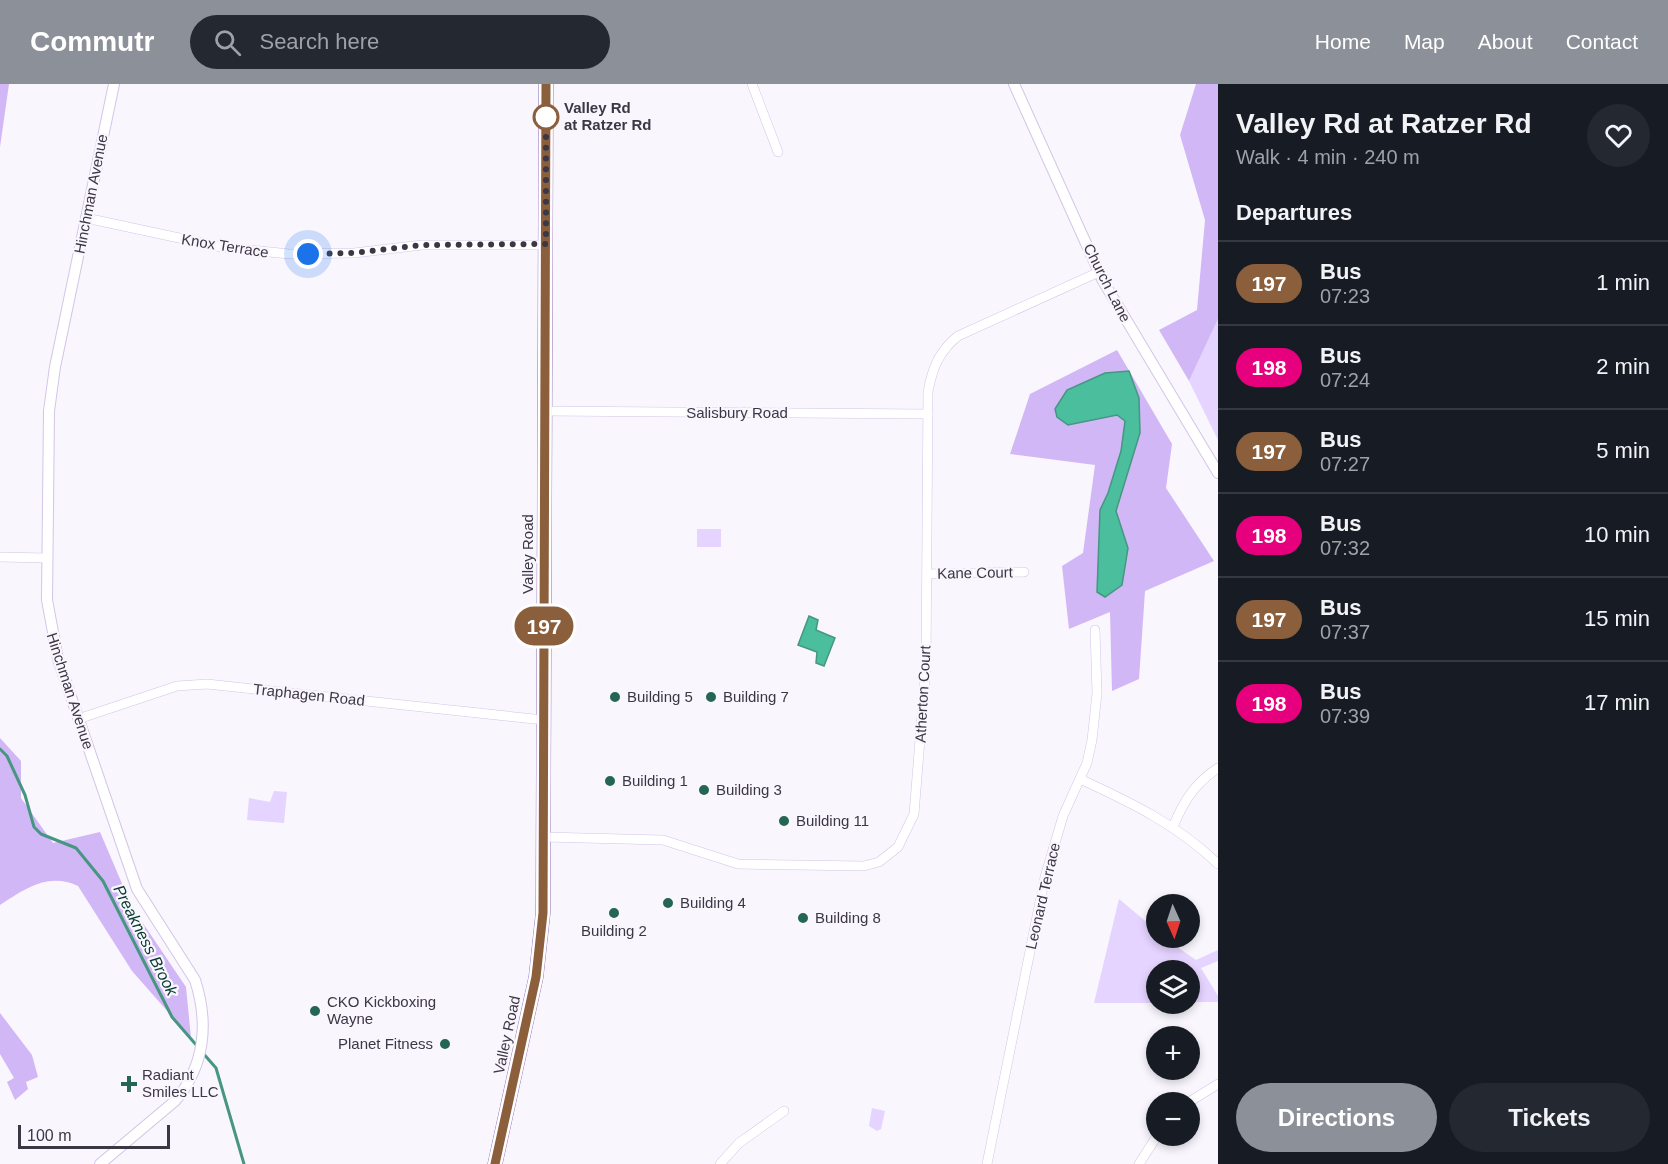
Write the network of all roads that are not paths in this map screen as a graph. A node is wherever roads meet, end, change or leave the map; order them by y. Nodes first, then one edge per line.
1 (114, 84) edge
2 (546, 84) edge
3 (752, 84) edge
4 (1014, 84) edge
5 (778, 152) dead end
6 (86, 218) junction
7 (546, 244) junction
8 (1099, 272) junction
9 (546, 411) junction
10 (928, 414) junction
11 (1218, 473) edge
12 (0, 557) edge
13 (47, 558) junction
14 (1024, 572) dead end
15 (927, 574) junction
16 (1095, 630) dead end
17 (78, 719) junction
18 (544, 720) junction
19 (1218, 768) edge
20 (1080, 779) junction
21 (1173, 827) junction
22 (544, 837) junction
23 (1218, 864) edge
24 (1218, 1084) edge
25 (1200, 1095) edge
26 (784, 1111) dead end
27 (1151, 1146) edge
28 (100, 1164) edge
29 (495, 1164) edge
30 (720, 1164) edge
31 (987, 1164) edge
32 (1139, 1164) edge

1 - 6 street, Hinchman Avenue
2 - 7 main road, Valley Road
3 - 5 street
4 - 8 street, Church Lane
6 - 7 street, Knox Terrace
6 - 13 street, Hinchman Avenue
7 - 9 main road, Valley Road
8 - 10 street, Atherton Court
8 - 11 street, Church Lane
9 - 10 street, Salisbury Road
9 - 18 main road, Valley Road
10 - 15 street, Atherton Court
12 - 13 street
13 - 17 street, Hinchman Avenue
14 - 15 street, Kane Court
15 - 22 street, Atherton Court
16 - 20 street, Leonard Terrace
17 - 18 street, Traphagen Road
17 - 28 street, Hinchman Avenue
18 - 22 main road, Valley Road
19 - 21 street
20 - 21 street
20 - 31 street, Leonard Terrace
21 - 23 street
22 - 29 main road, Valley Road
24 - 25 street
26 - 30 street
27 - 32 street

